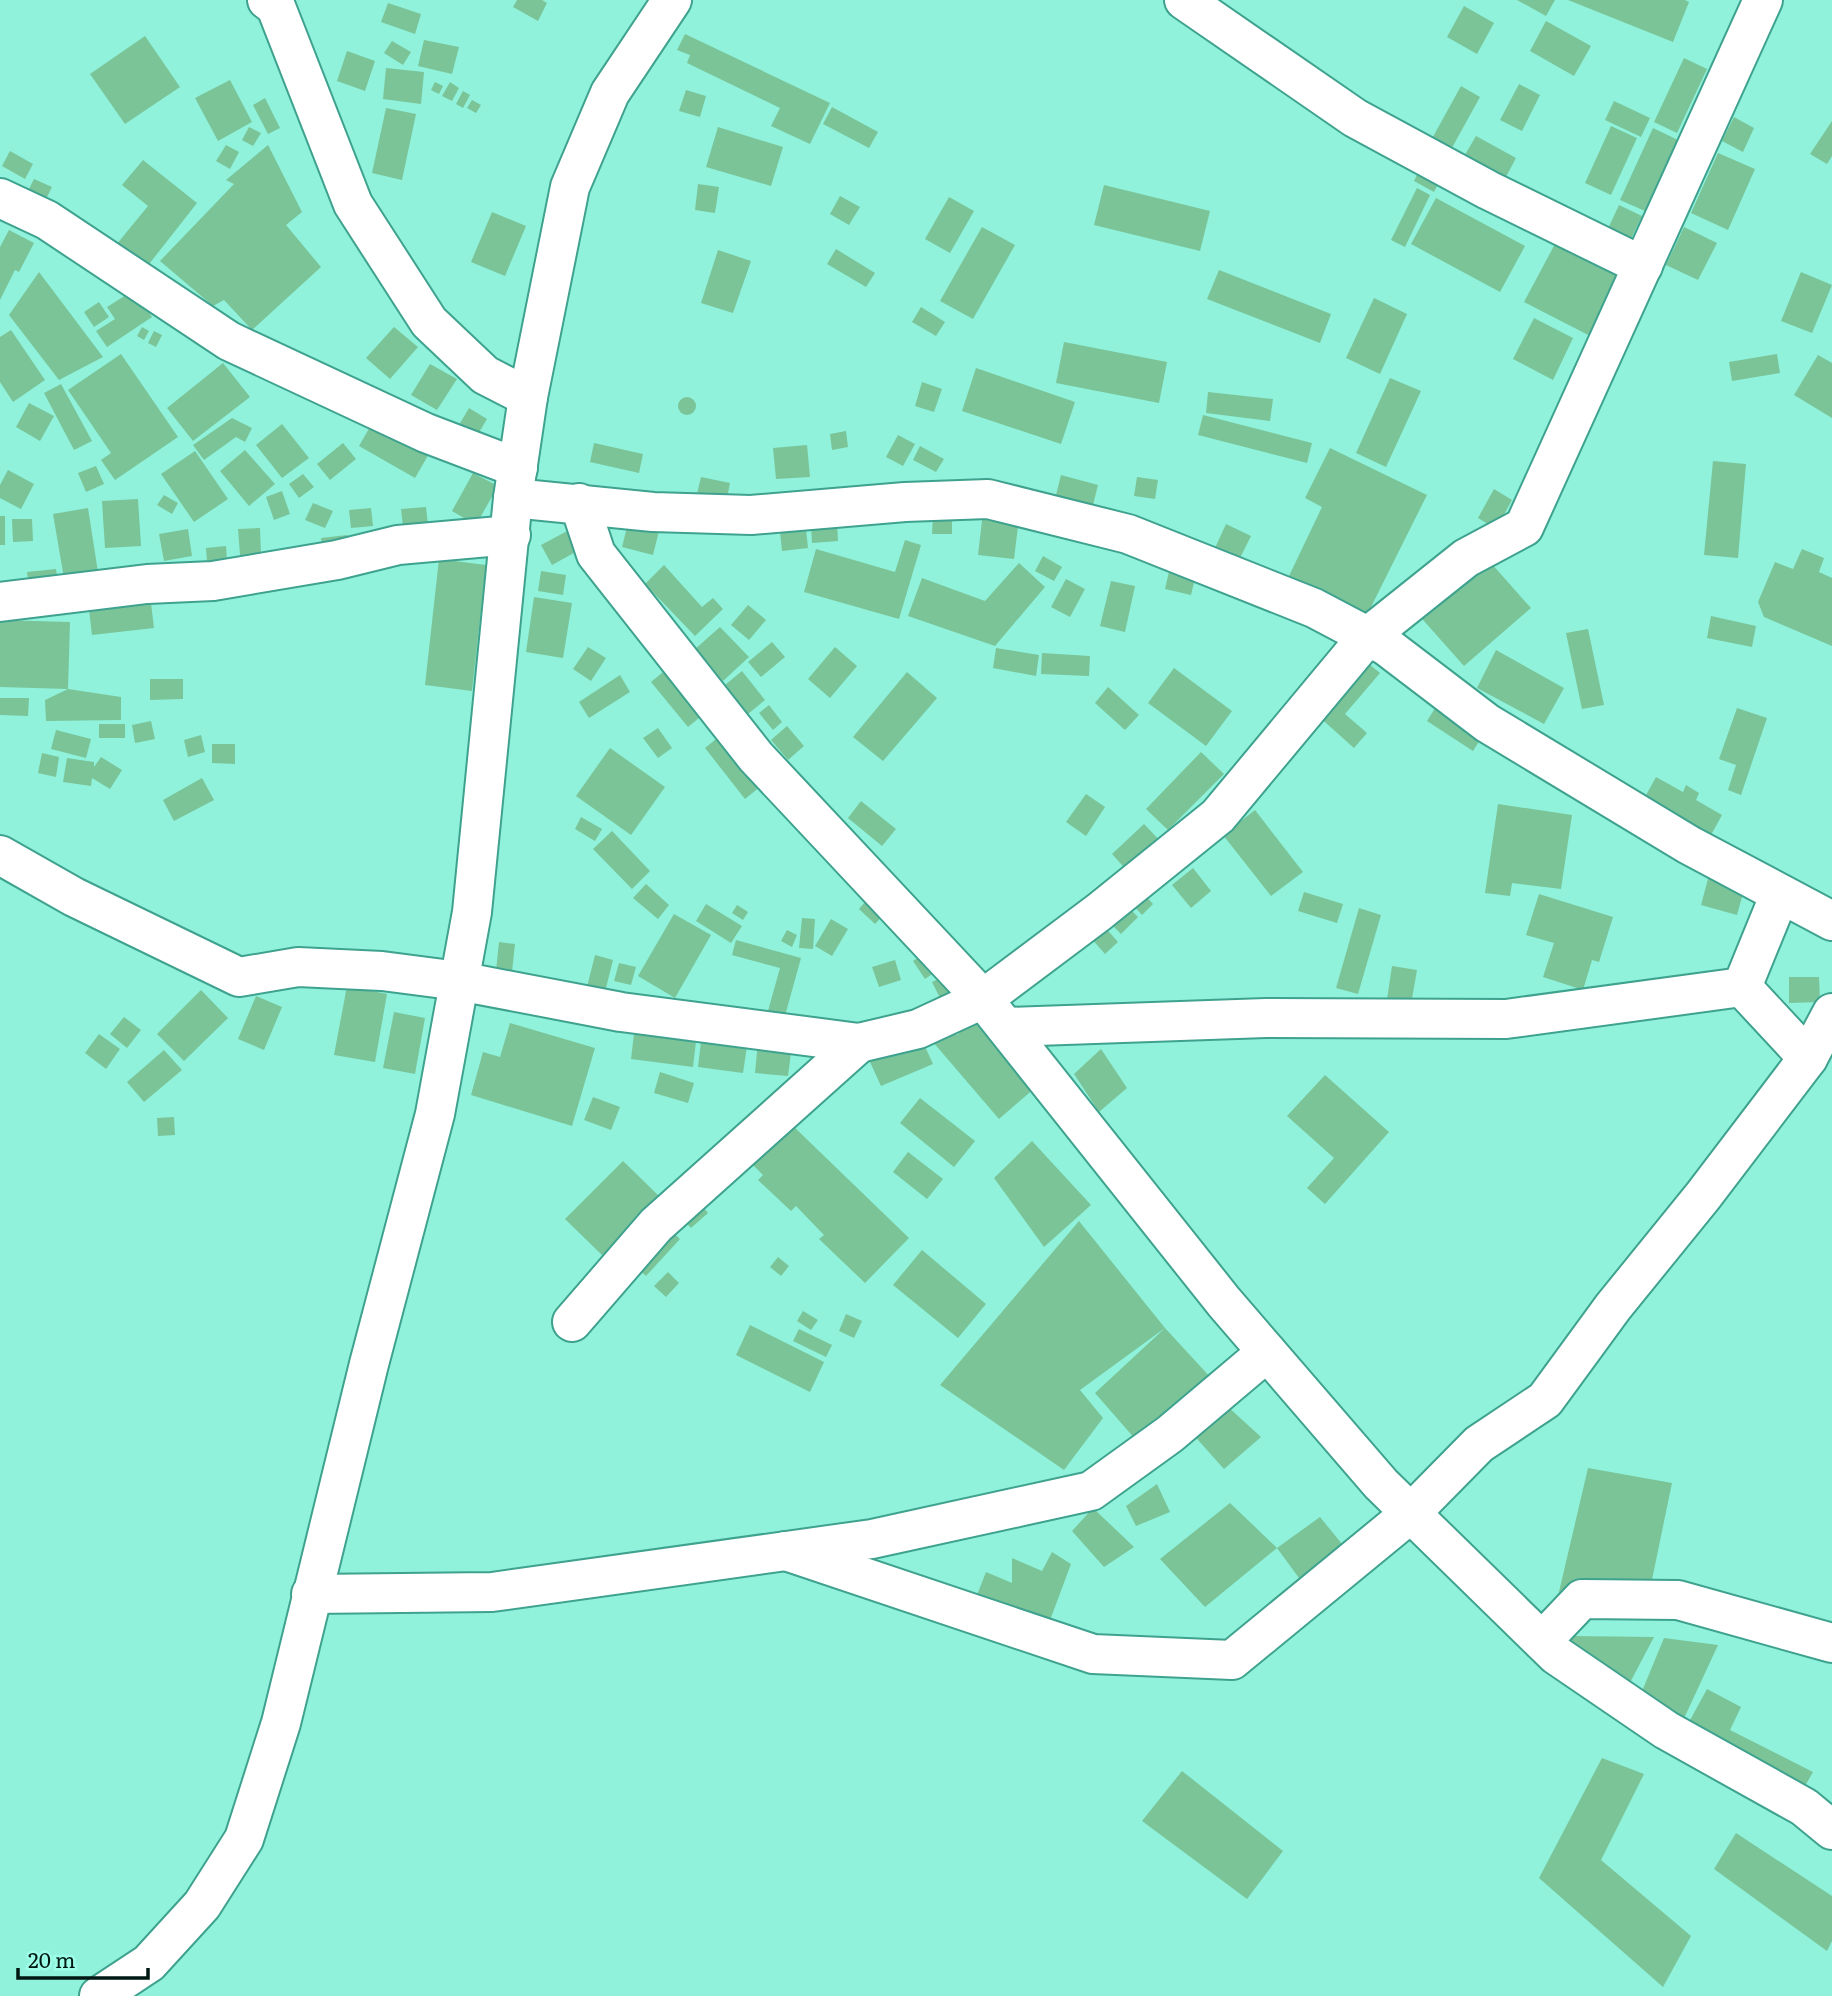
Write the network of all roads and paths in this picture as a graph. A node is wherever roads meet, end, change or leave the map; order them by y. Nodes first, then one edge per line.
1 (267, 0) edge
2 (672, 0) edge
3 (1184, 0) edge
4 (1763, 0) edge
5 (0, 198) edge
6 (1643, 266) junction
7 (528, 397) junction
8 (515, 483) junction
9 (579, 503) junction
10 (511, 536) junction
11 (0, 602) edge
12 (1367, 637) junction
13 (0, 855) edge
14 (1780, 894) junction
15 (1832, 921) edge
16 (458, 981) junction
17 (1742, 987) junction
18 (995, 1013) junction
19 (1832, 1013) edge
20 (859, 1043) junction
21 (1808, 1058) junction
22 (572, 1321) dead end
23 (1267, 1352) junction
24 (1411, 1513) junction
25 (786, 1551) junction
26 (311, 1594) junction
27 (1542, 1641) junction
28 (1832, 1643) edge
29 (1832, 1830) edge
30 (99, 1996) edge

1 - 7 street
2 - 7 street
3 - 6 street
4 - 6 street
5 - 8 street
6 - 12 street
7 - 8 street
8 - 9 street
8 - 10 street
9 - 12 street
9 - 18 street
10 - 11 street
10 - 16 street
12 - 14 street
12 - 18 street
13 - 16 street
14 - 15 street
14 - 17 street
16 - 20 street
16 - 26 street
17 - 18 street
17 - 21 street
18 - 20 street
18 - 23 street
19 - 21 street
20 - 22 street
21 - 24 street
23 - 24 street
23 - 25 street
24 - 25 street
24 - 27 street
25 - 26 street
26 - 30 street
27 - 28 street
27 - 29 street

